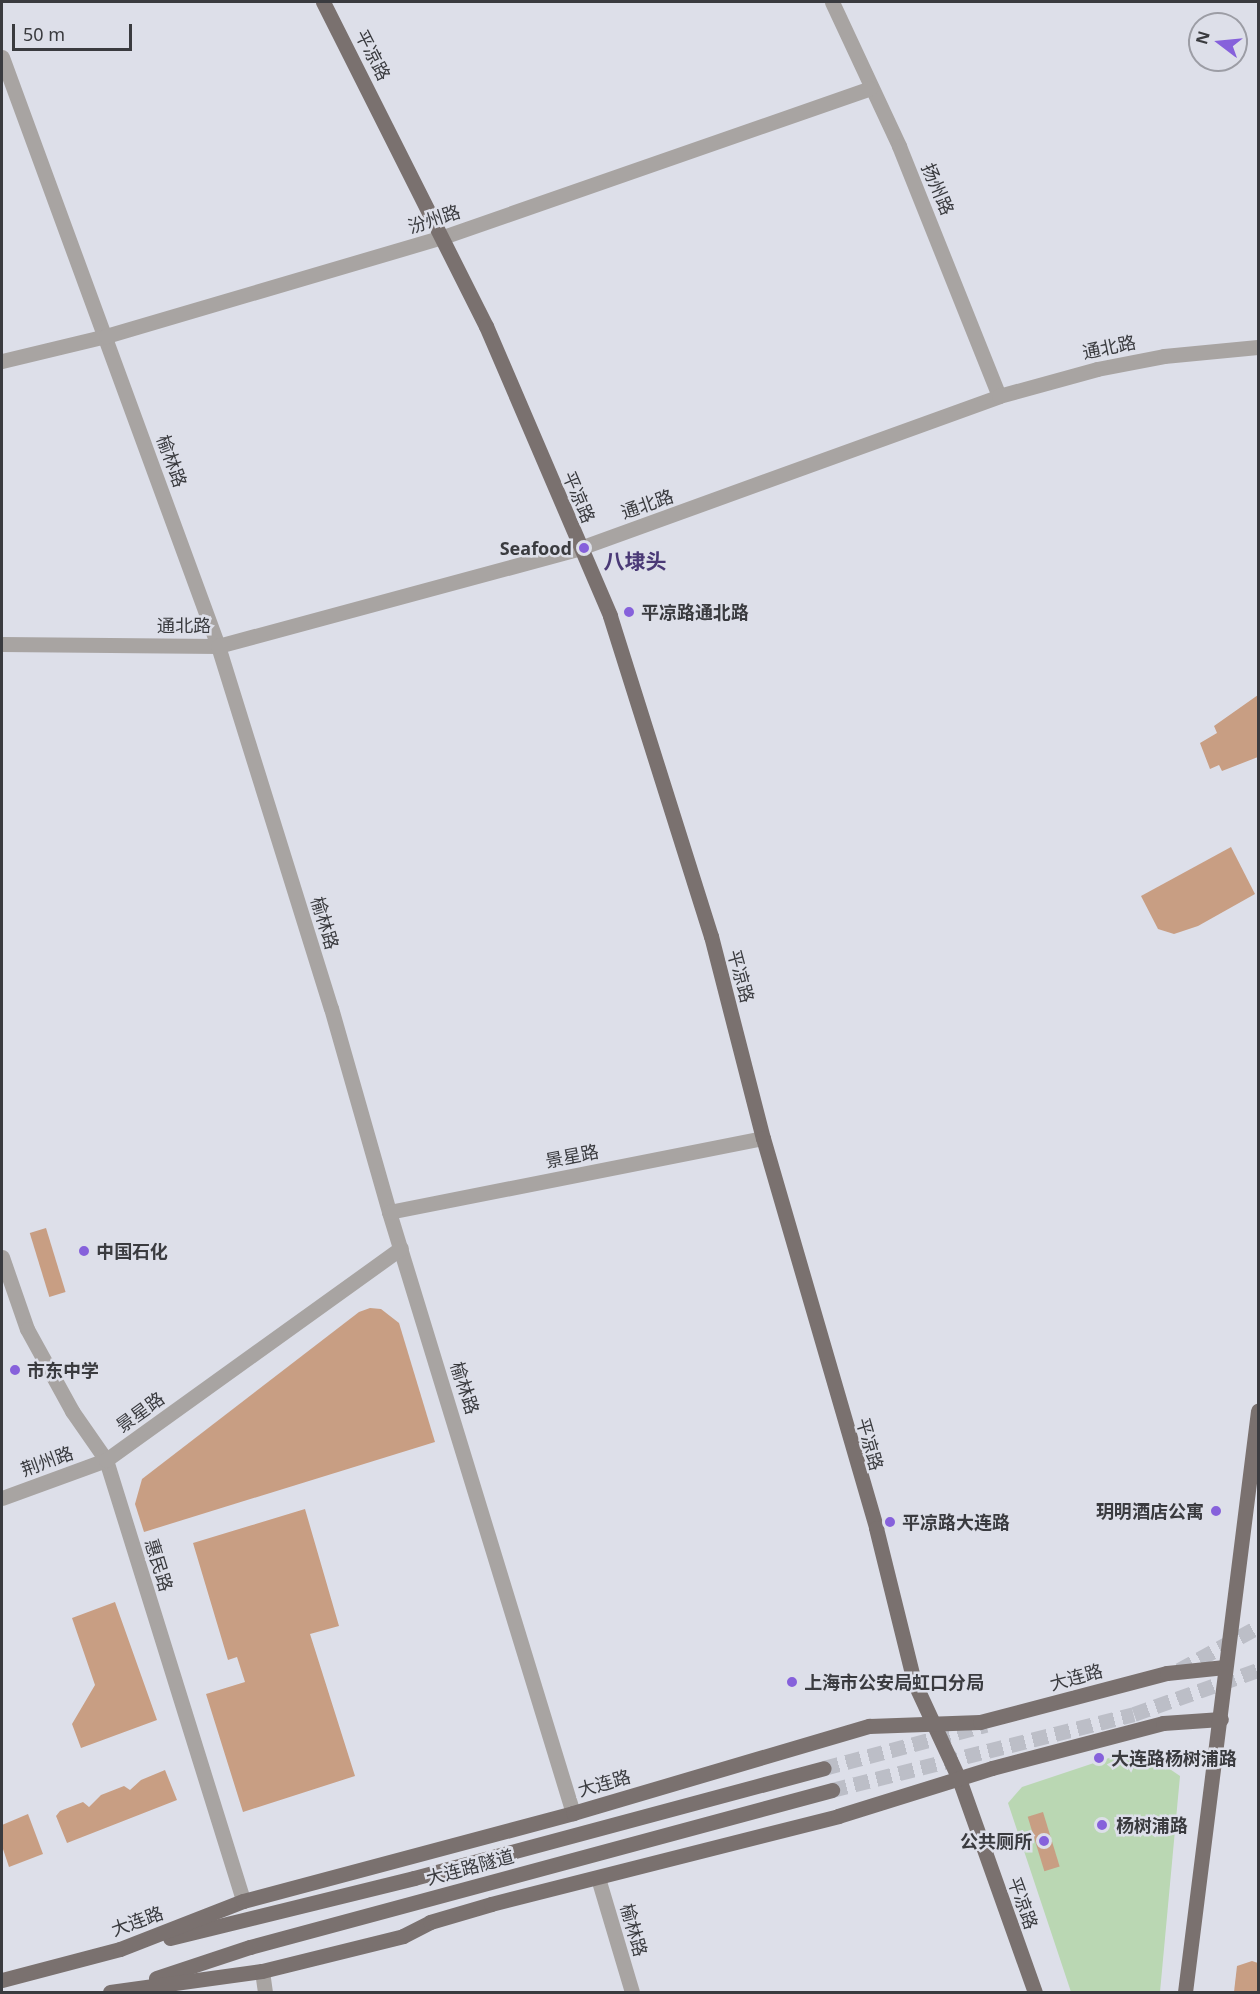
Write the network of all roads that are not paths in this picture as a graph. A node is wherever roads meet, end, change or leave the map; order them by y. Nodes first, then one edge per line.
1 (323, 2) edge
2 (832, 2) edge
3 (2, 57) edge
4 (870, 88) junction
5 (444, 237) junction
6 (106, 336) junction
7 (1258, 346) edge
8 (2, 361) edge
9 (999, 396) junction
10 (580, 548) junction
11 (2, 644) edge
12 (218, 646) junction
13 (763, 1138) junction
14 (389, 1212) junction
15 (401, 1248) junction
16 (2, 1257) edge
17 (1258, 1410) edge
18 (106, 1460) junction
19 (2, 1498) edge
20 (1225, 1667) junction
21 (1221, 1719) junction
22 (933, 1726) junction
23 (824, 1768) tunnel mouth
24 (959, 1779) junction
25 (832, 1790) tunnel mouth
26 (573, 1813) junction
27 (598, 1878) junction
28 (243, 1901) junction
29 (120, 1949) junction
30 (262, 1971) junction
31 (2, 1980) edge
32 (116, 1991) edge
33 (265, 1992) edge
34 (632, 1992) edge
35 (1035, 1992) edge
36 (1185, 1992) edge

1 - 5 main road, 平凉路
2 - 4 street, 扬州路
3 - 6 street, 榆林路
4 - 5 street, 汾州路
4 - 9 street, 扬州路
5 - 6 street, 汾州路
5 - 10 main road, 平凉路
6 - 8 street, 汾州路
6 - 12 street, 榆林路
7 - 9 street, 通北路
9 - 10 street, 通北路
10 - 12 street, 通北路
10 - 13 main road, 平凉路
11 - 12 street, 通北路
12 - 14 street, 榆林路
13 - 14 street, 景星路
13 - 22 main road, 平凉路
14 - 15 street, 榆林路
15 - 18 street, 景星路
15 - 26 street, 榆林路
16 - 18 street, 惠民路
17 - 20 main road
18 - 19 street, 荆州路
18 - 28 street, 惠民路
20 - 21 main road
20 - 22 main road, 大连路
21 - 24 main road
21 - 36 main road
22 - 24 main road, 平凉路
22 - 26 main road, 大连路
23 - 29 main road, 大连路隧道
24 - 27 main road
24 - 35 main road, 平凉路
25 - 32 main road, 大连路隧道
26 - 28 main road, 大连路
27 - 30 main road
27 - 34 street, 榆林路
28 - 29 main road, 大连路
29 - 31 main road, 大连路
30 - 32 main road
30 - 33 street

